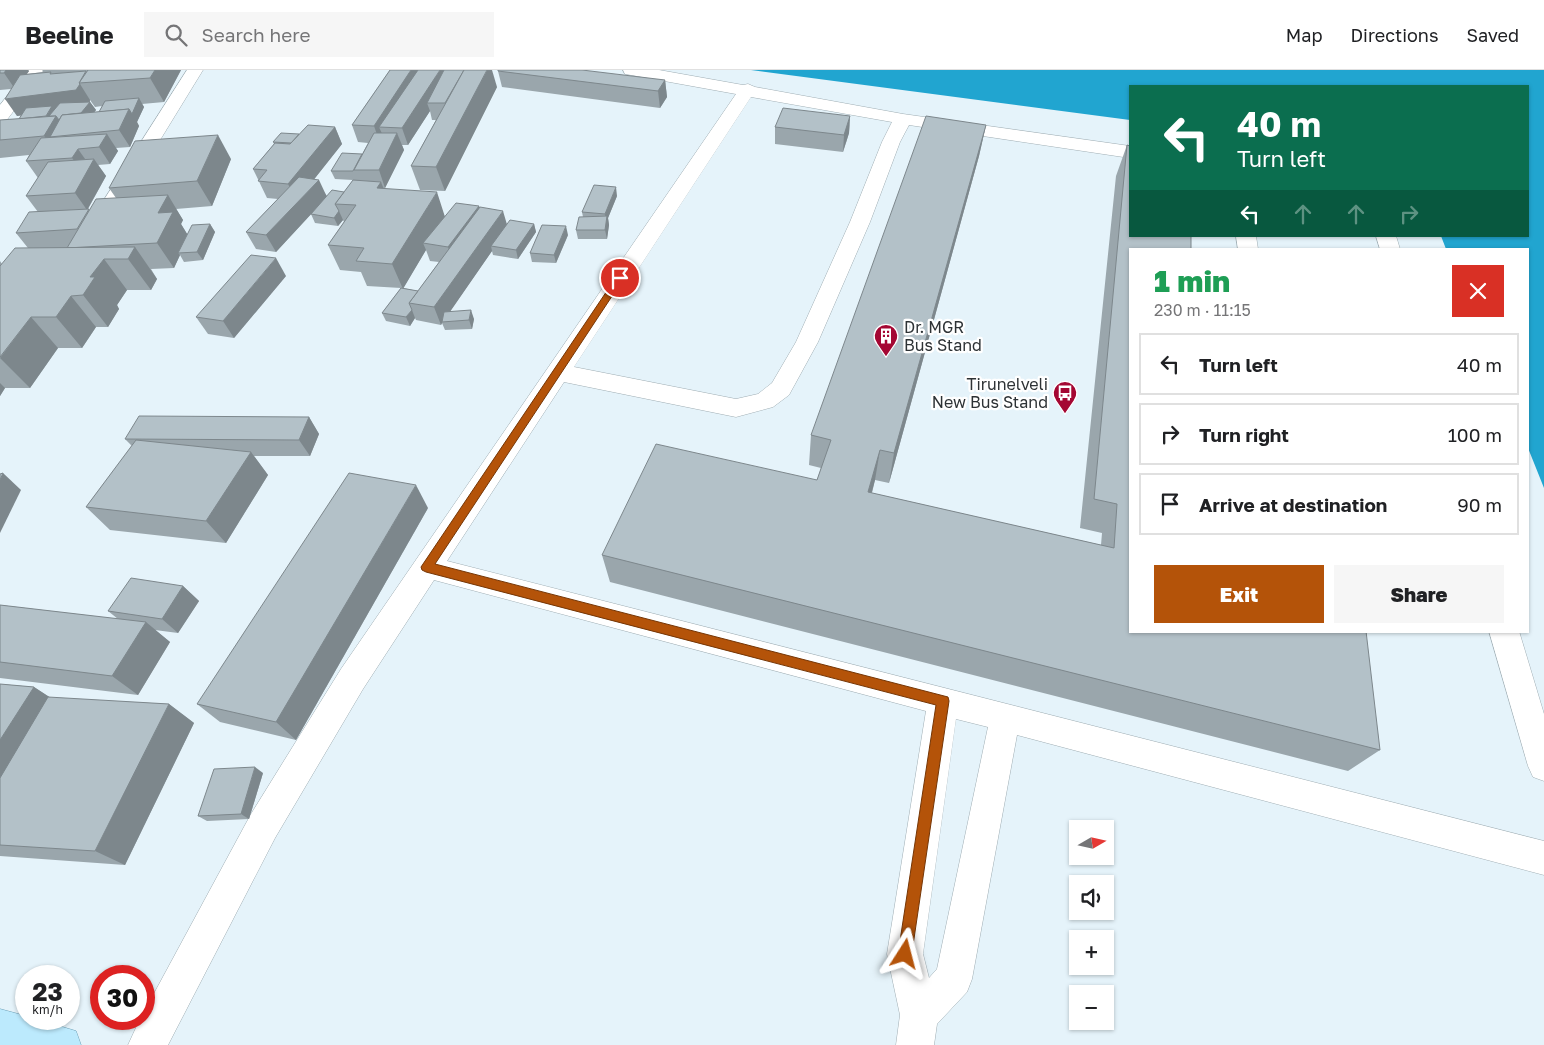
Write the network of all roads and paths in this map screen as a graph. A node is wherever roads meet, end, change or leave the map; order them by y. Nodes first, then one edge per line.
1 (37, 70) edge
2 (195, 70) edge
3 (631, 70) edge
4 (748, 89) junction
5 (0, 117) edge
6 (903, 119) junction
7 (1129, 152) edge
8 (112, 203) edge
9 (557, 372) junction
10 (426, 567) junction
11 (1505, 633) edge
12 (943, 701) junction
13 (1005, 718) junction
14 (1544, 766) edge
15 (1544, 858) edge
16 (0, 1028) edge
17 (917, 1030) edge
18 (62, 1045) edge
19 (147, 1045) edge

1 - 5 street
2 - 8 street
3 - 4 street
4 - 6 street
4 - 9 street
6 - 7 street
6 - 9 street
9 - 10 street
10 - 12 street
10 - 19 street
11 - 14 street
12 - 13 street
12 - 17 street
13 - 15 street
13 - 17 street
16 - 18 main road

